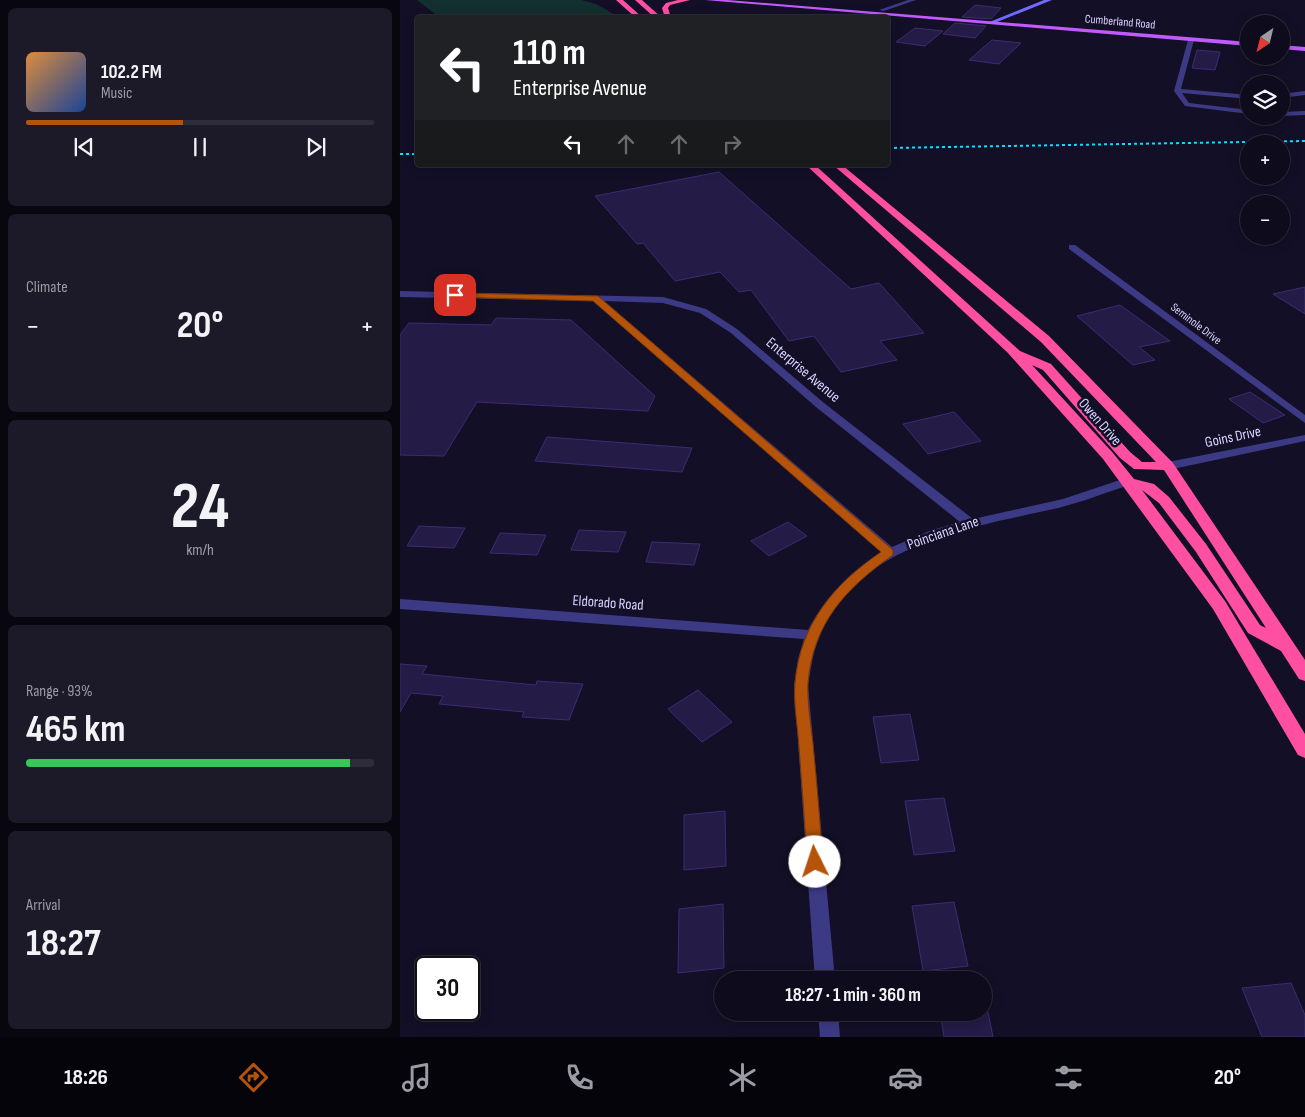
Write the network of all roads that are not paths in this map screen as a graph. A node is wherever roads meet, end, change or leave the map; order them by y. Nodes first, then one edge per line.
1 (619, 0) edge
2 (638, 0) edge
3 (687, 0) edge
4 (708, 0) edge
5 (759, 0) edge
6 (913, 0) edge
7 (1049, 0) edge
8 (882, 10) junction
9 (636, 15) edge
10 (656, 15) edge
11 (667, 15) edge
12 (990, 23) junction
13 (1191, 40) junction
14 (1240, 43) edge
15 (1290, 48) edge
16 (1305, 49) edge
17 (1176, 91) junction
18 (1305, 93) edge
19 (1290, 95) edge
20 (1240, 97) edge
21 (1290, 99) edge
22 (1305, 107) edge
23 (1240, 111) edge
24 (1305, 113) edge
25 (1290, 114) edge
26 (811, 167) edge
27 (839, 167) edge
28 (1072, 247) dead end
29 (400, 294) edge
30 (595, 298) junction
31 (1014, 352) junction
32 (1305, 420) edge
33 (1305, 438) edge
34 (1168, 466) junction
35 (1126, 482) junction
36 (969, 522) junction
37 (889, 552) junction
38 (400, 604) edge
39 (813, 634) junction
40 (1287, 647) junction
41 (1305, 674) edge
42 (1305, 750) edge
43 (824, 971) edge
44 (829, 1021) edge
45 (830, 1037) edge

1 - 9 highway
2 - 10 highway
3 - 11 highway
4 - 12 main road, Cumberland Road
5 - 8 main road, Cumberland Road
6 - 8 street
7 - 12 main road
8 - 12 main road, Cumberland Road
12 - 13 main road, Cumberland Road
13 - 14 main road, Cumberland Road
13 - 17 street
15 - 16 main road
17 - 20 street
17 - 23 street
18 - 19 street
21 - 22 street
24 - 25 street
26 - 31 highway, Owen Drive
27 - 34 highway, Owen Drive
28 - 32 street, Seminole Drive
29 - 30 street, Enterprise Avenue
30 - 36 street, Enterprise Avenue
30 - 37 street
31 - 34 highway
31 - 35 highway, Owen Drive
33 - 34 street, Goins Drive
34 - 40 highway, Owen Drive
35 - 36 street, Poinciana Lane
35 - 40 highway
35 - 42 highway, Owen Drive
36 - 37 street, Poinciana Lane
37 - 39 street, Poinciana Lane
38 - 39 street, Eldorado Road
39 - 43 street, Poinciana Lane
40 - 41 highway, Owen Drive
44 - 45 street

